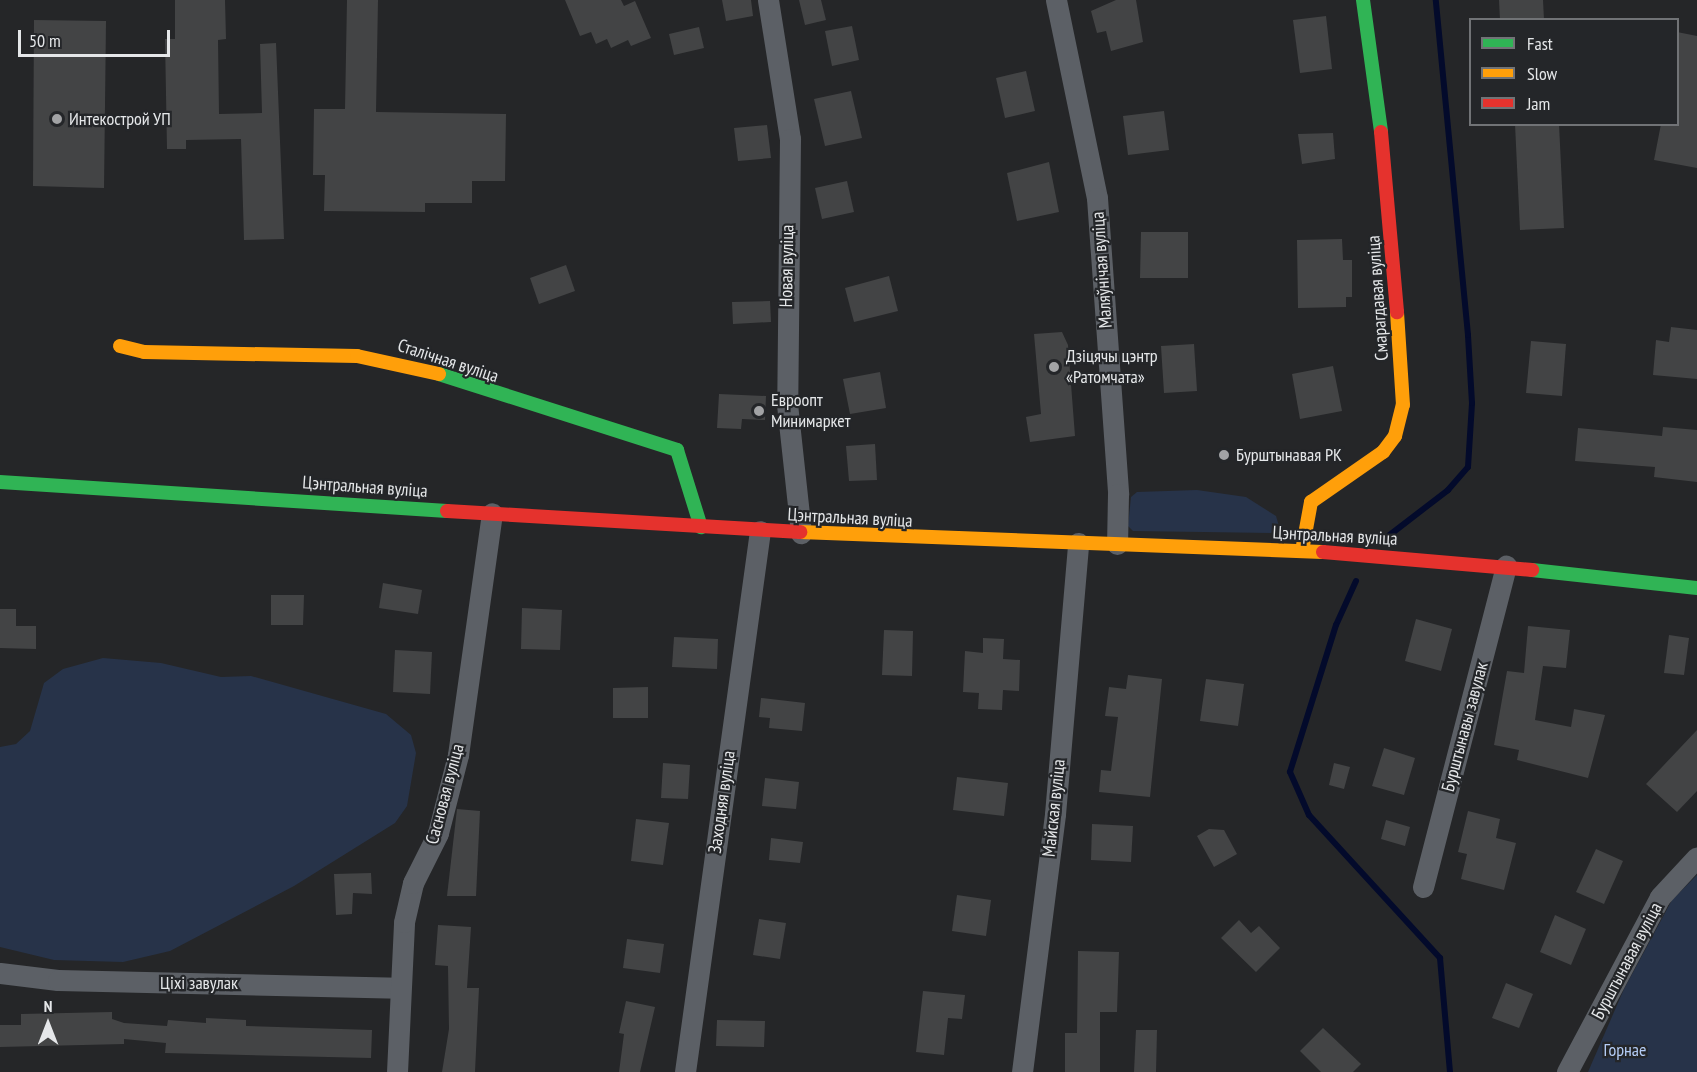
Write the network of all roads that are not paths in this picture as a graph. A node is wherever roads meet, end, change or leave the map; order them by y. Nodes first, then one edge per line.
1 (768, 0) edge
2 (1056, 0) edge
3 (1363, 0) edge
4 (120, 346) dead end
5 (0, 482) edge
6 (492, 513) junction
7 (701, 527) junction
8 (760, 531) junction
9 (801, 533) junction
10 (1078, 543) junction
11 (1117, 544) junction
12 (1302, 551) junction
13 (1506, 566) junction
14 (1697, 588) edge
15 (1697, 857) edge
16 (1423, 887) dead end
17 (0, 973) edge
18 (398, 988) junction
19 (397, 1072) edge
20 (685, 1072) edge
21 (1022, 1072) edge
22 (1567, 1072) edge

1 - 9 street, Новая вуліца
2 - 11 street, Маляўнічая вуліца
3 - 12 street, Смарагдавая вуліца
4 - 7 street, Сталічная вуліца
5 - 6 street, Цэнтральная вуліца
6 - 7 street, Цэнтральная вуліца
6 - 18 street, Сасновая вуліца
7 - 8 street, Цэнтральная вуліца
8 - 9 street, Цэнтральная вуліца
8 - 20 street, Заходняя вуліца
9 - 10 street, Цэнтральная вуліца
10 - 11 street, Цэнтральная вуліца
10 - 21 street, Майская вуліца
11 - 12 street, Цэнтральная вуліца
12 - 13 street, Цэнтральная вуліца
13 - 14 street, Цэнтральная вуліца
13 - 16 street, Бурштынавы завулак
15 - 22 street, Бурштынавая вуліца
17 - 18 street, Ціхі завулак
18 - 19 street, Сасновая вуліца

